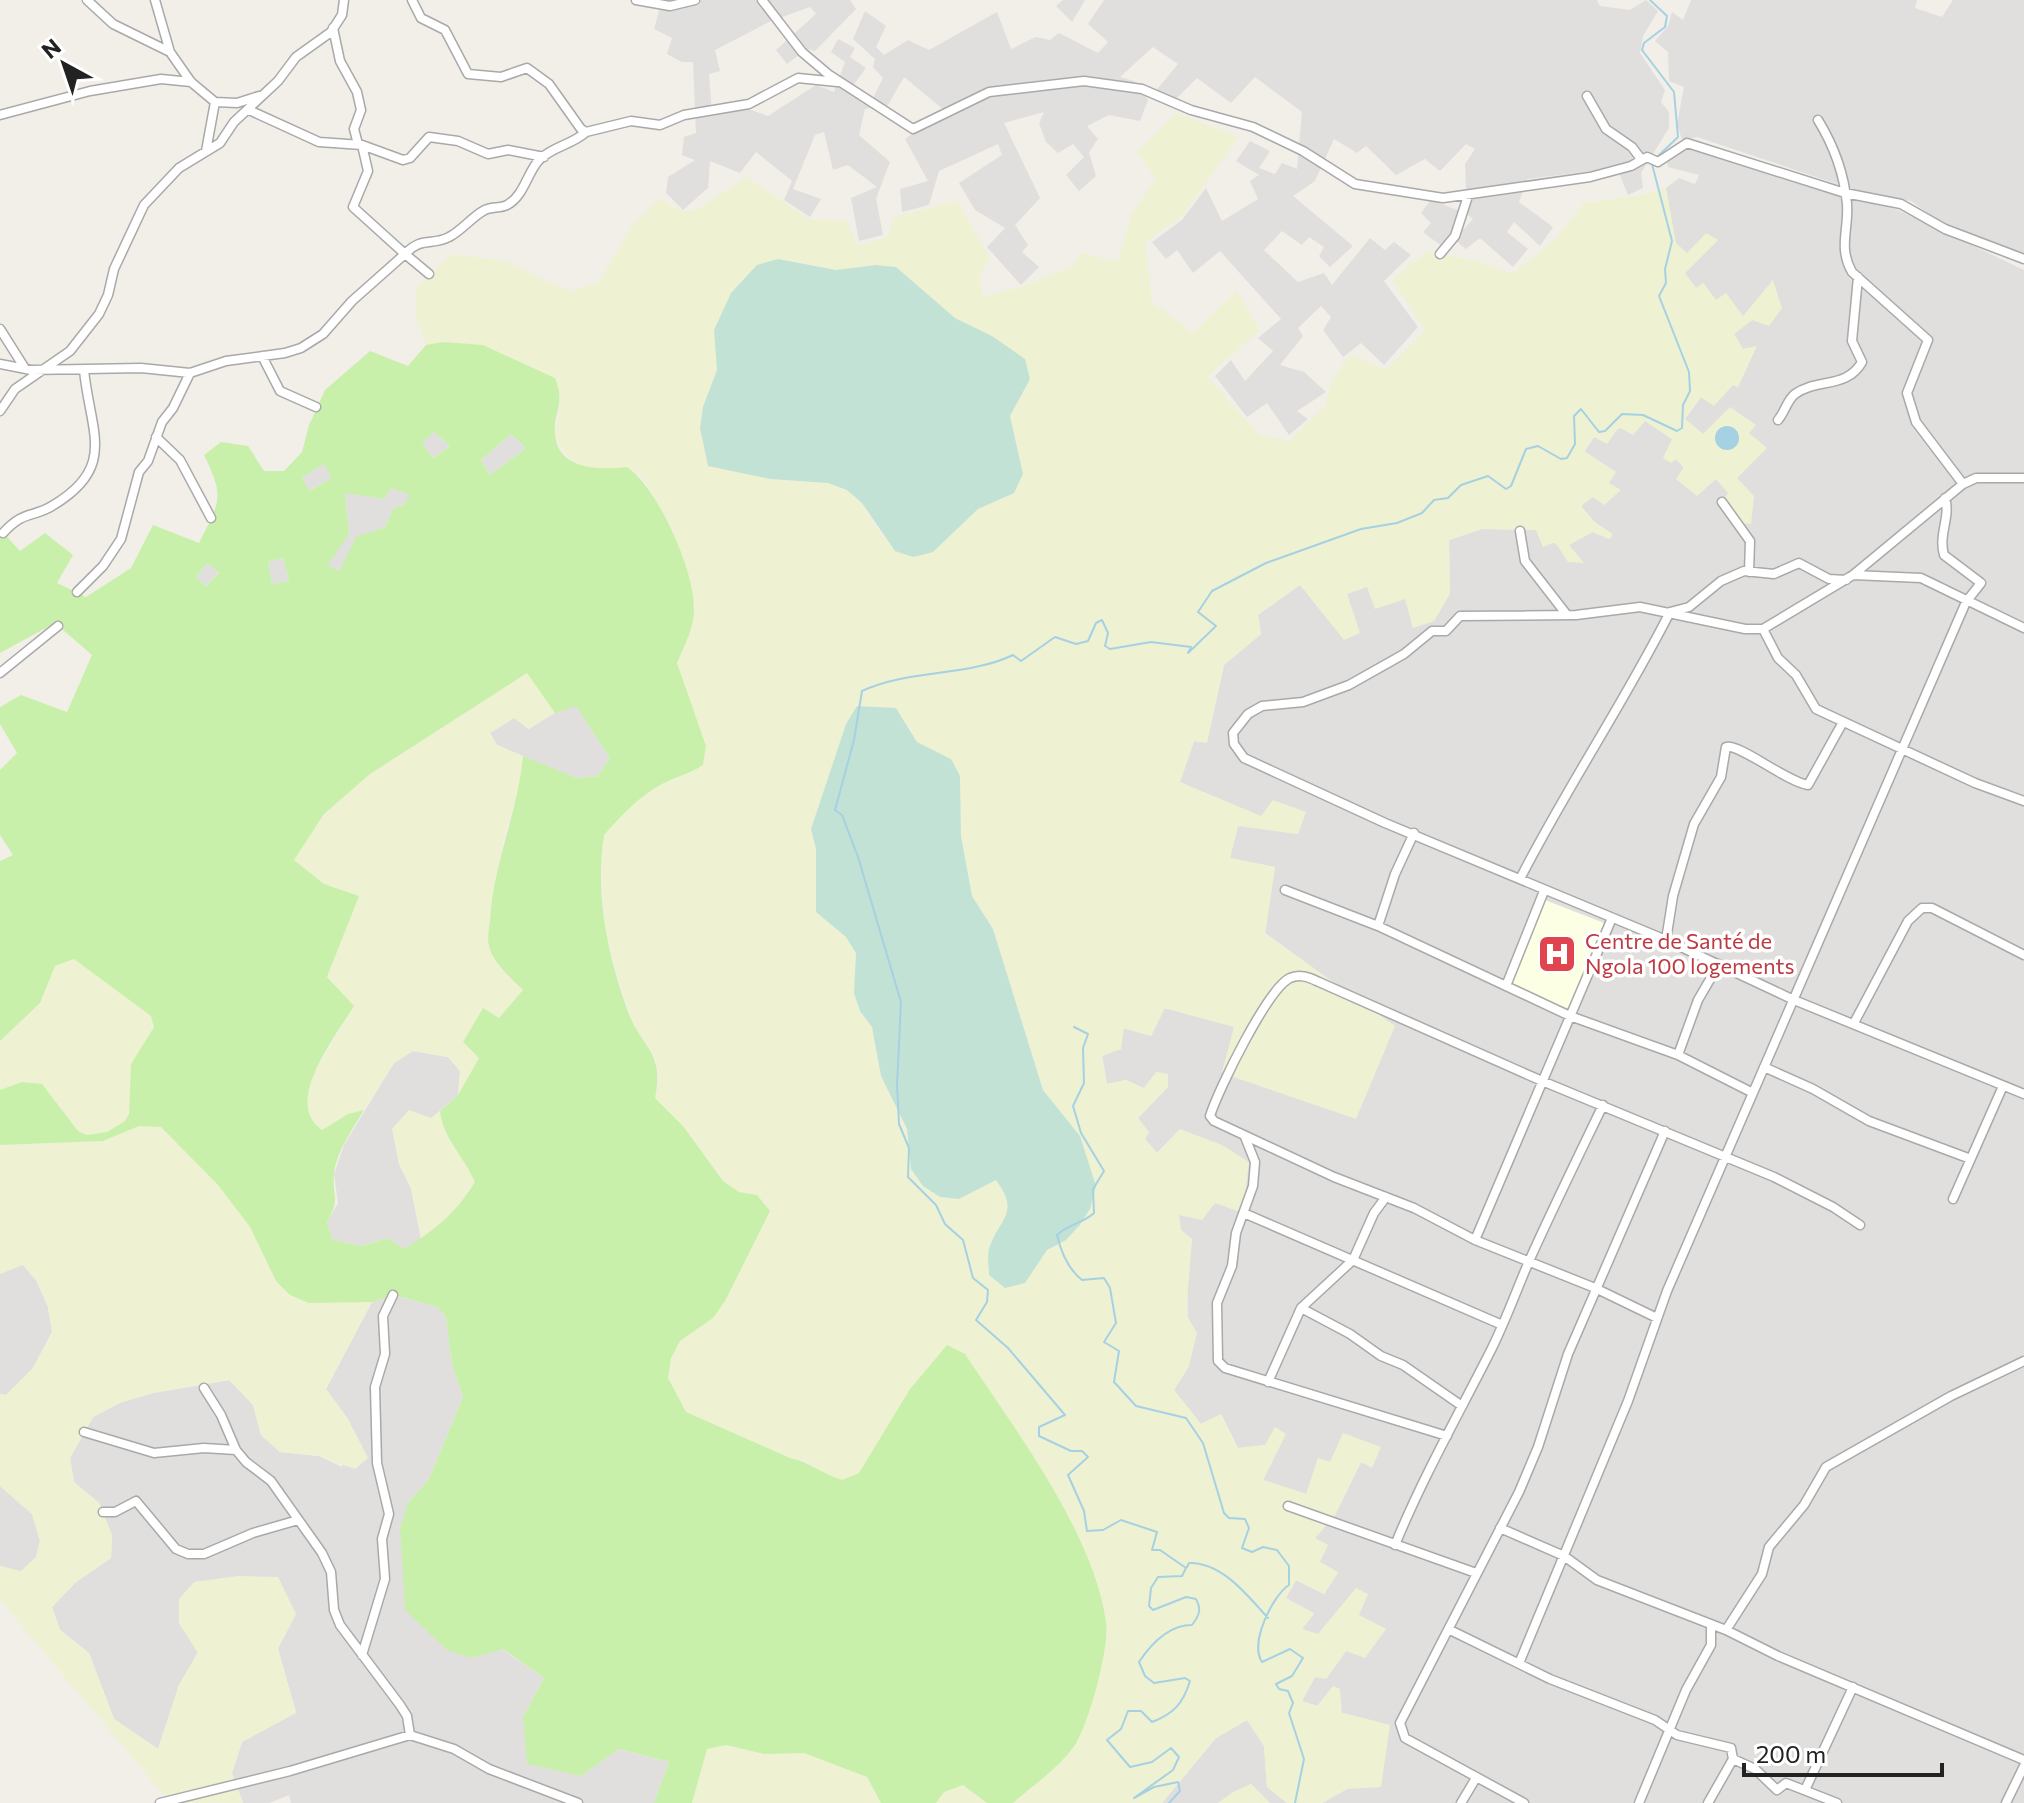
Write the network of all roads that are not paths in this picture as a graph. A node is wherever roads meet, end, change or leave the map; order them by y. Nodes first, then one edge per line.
1 (87, 0) edge
2 (155, 0) edge
3 (344, 0) edge
4 (412, 0) edge
5 (636, 0) edge
6 (695, 0) edge
7 (762, 0) edge
8 (333, 28) junction
9 (170, 52) junction
10 (191, 82) junction
11 (841, 82) junction
12 (264, 95) junction
13 (1587, 96) dead end
14 (215, 102) junction
15 (249, 110) junction
16 (0, 115) edge
17 (1818, 120) dead end
18 (586, 132) junction
19 (360, 144) junction
20 (206, 151) junction
21 (544, 157) junction
22 (1644, 158) junction
23 (1845, 193) junction
24 (1468, 196) junction
25 (405, 254) junction
26 (1440, 254) dead end
27 (2024, 259) edge
28 (429, 274) dead end
29 (1858, 277) junction
30 (0, 329) edge
31 (262, 356) junction
32 (0, 364) edge
33 (24, 368) junction
34 (45, 370) junction
35 (84, 370) junction
36 (190, 373) junction
37 (316, 407) dead end
38 (0, 411) edge
39 (1778, 420) dead end
40 (156, 437) junction
41 (2024, 478) edge
42 (1963, 484) junction
43 (1945, 498) junction
44 (1722, 502) dead end
45 (211, 518) dead end
46 (1520, 531) dead end
47 (3, 533) dead end
48 (1749, 572) junction
49 (1849, 578) junction
50 (77, 592) dead end
51 (1966, 602) junction
52 (1670, 612) junction
53 (1567, 615) junction
54 (58, 626) dead end
55 (2024, 628) edge
56 (1763, 629) junction
57 (0, 673) edge
58 (1843, 722) junction
59 (1904, 750) junction
60 (2024, 801) edge
61 (1414, 833) junction
62 (1521, 877) junction
63 (1285, 890) dead end
64 (1544, 891) junction
65 (1612, 918) junction
66 (1378, 926) junction
67 (1666, 940) junction
68 (2024, 955) edge
69 (1719, 964) junction
70 (1506, 986) junction
71 (1794, 1000) junction
72 (1570, 1016) junction
73 (1854, 1023) junction
74 (1678, 1055) junction
75 (1764, 1067) junction
76 (1542, 1081) junction
77 (2003, 1086) junction
78 (1753, 1093) junction
79 (2024, 1094) edge
80 (1603, 1105) junction
81 (1665, 1131) junction
82 (1245, 1136) junction
83 (1725, 1157) junction
84 (1968, 1158) junction
85 (1386, 1197) junction
86 (1953, 1199) dead end
87 (1246, 1214) junction
88 (1860, 1225) dead end
89 (1475, 1240) junction
90 (1353, 1260) junction
91 (1529, 1262) junction
92 (1595, 1288) junction
93 (393, 1295) dead end
94 (1301, 1308) junction
95 (1657, 1318) junction
96 (1500, 1324) junction
97 (2024, 1361) edge
98 (1268, 1382) junction
99 (204, 1388) dead end
100 (1462, 1406) junction
101 (84, 1432) dead end
102 (1447, 1436) junction
103 (236, 1450) junction
104 (1288, 1506) dead end
105 (103, 1512) dead end
106 (298, 1520) junction
107 (1500, 1528) junction
108 (1395, 1545) junction
109 (1564, 1556) junction
110 (1476, 1573) junction
111 (1711, 1626) junction
112 (1450, 1630) junction
113 (1726, 1630) junction
114 (362, 1655) junction
115 (1520, 1661) junction
116 (1853, 1687) junction
117 (1669, 1731) junction
118 (410, 1735) junction
119 (1733, 1759) junction
120 (2024, 1763) edge
121 (1476, 1778) junction
122 (1805, 1790) junction
123 (160, 1803) edge
124 (578, 1803) edge
125 (1461, 1803) edge
126 (1524, 1803) edge
127 (1639, 1803) edge
128 (1708, 1803) edge
129 (1837, 1803) edge
130 (2006, 1803) edge

1 - 9 street
2 - 9 street
3 - 8 street
4 - 18 street
5 - 6 street
7 - 11 street
8 - 12 street
8 - 19 street
9 - 10 street
10 - 14 street
10 - 16 street
11 - 18 street
11 - 24 street
12 - 14 street
12 - 15 street
13 - 22 street
14 - 20 street
15 - 19 street
15 - 20 street
17 - 23 street
18 - 21 street
19 - 21 street
19 - 25 street
20 - 34 street
21 - 25 street
22 - 23 street
22 - 24 street
23 - 27 street
23 - 29 street
24 - 26 street
25 - 28 street
25 - 31 street
29 - 39 street
29 - 42 street
30 - 33 street
31 - 36 street
31 - 37 street
32 - 33 street
33 - 34 street
34 - 35 street
34 - 38 street
35 - 36 street
35 - 47 street
36 - 40 street
40 - 45 street
40 - 50 street
41 - 42 street
42 - 43 street
43 - 49 street
43 - 51 street
44 - 48 street
46 - 53 street
48 - 49 street
48 - 52 street
49 - 51 street
49 - 56 street
51 - 55 street
51 - 59 street
52 - 53 street
52 - 56 street
52 - 62 street
53 - 61 street
54 - 57 street
56 - 58 street
58 - 59 street
58 - 67 street
59 - 60 street
59 - 71 street
61 - 62 street
61 - 66 street
62 - 64 street
63 - 66 street
64 - 65 street
64 - 70 street
65 - 67 street
65 - 72 street
66 - 70 street
67 - 69 street
68 - 73 street
69 - 71 street
69 - 74 street
70 - 72 street
71 - 73 street
71 - 75 street
72 - 74 street
72 - 76 street
73 - 77 street
74 - 78 street
75 - 78 street
75 - 84 street
76 - 80 street
76 - 82 street
76 - 89 street
77 - 79 street
77 - 84 street
78 - 83 street
80 - 81 street
80 - 91 street
81 - 83 street
81 - 92 street
82 - 85 street
82 - 87 street
83 - 88 street
83 - 95 street
84 - 86 street
85 - 89 street
85 - 90 street
87 - 90 street
87 - 98 street
89 - 91 street
90 - 94 street
90 - 96 street
91 - 92 street
91 - 96 street
92 - 95 street
92 - 107 street
93 - 114 street
94 - 98 street
94 - 100 street
95 - 109 street
96 - 100 street
97 - 113 street
98 - 102 street
99 - 103 street
100 - 102 street
101 - 103 street
102 - 108 street
103 - 106 street
104 - 108 street
105 - 106 street
106 - 114 street
107 - 109 street
107 - 110 street
108 - 110 street
109 - 111 street
109 - 115 street
110 - 112 street
111 - 113 street
111 - 117 street
112 - 115 street
112 - 121 street
113 - 116 street
114 - 118 street
115 - 117 street
116 - 120 street
116 - 122 street
117 - 119 street
117 - 127 street
118 - 123 street
118 - 124 street
119 - 122 street
119 - 128 street
120 - 130 street
121 - 125 street
121 - 126 street
122 - 129 street

